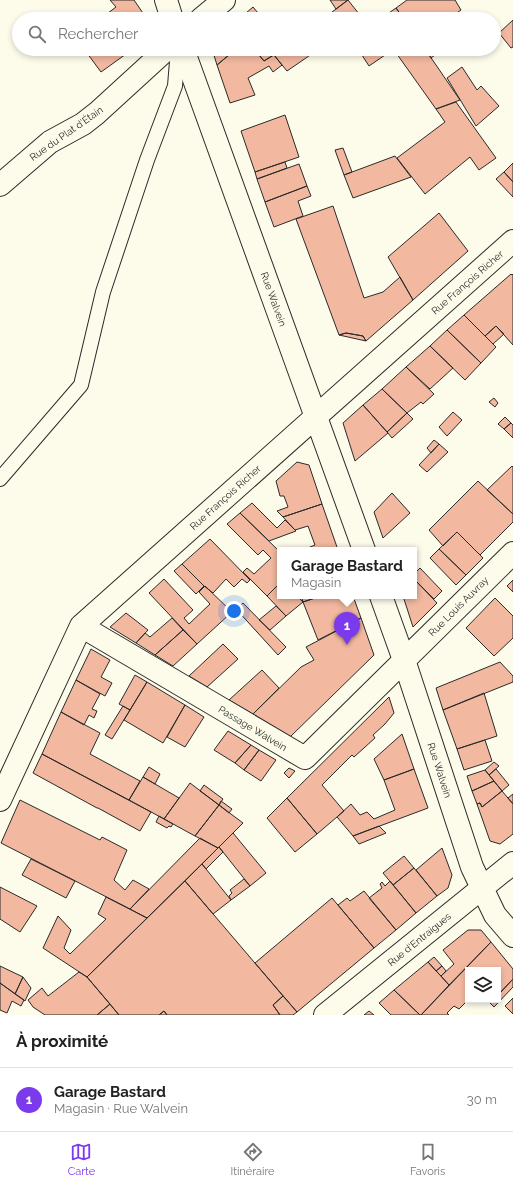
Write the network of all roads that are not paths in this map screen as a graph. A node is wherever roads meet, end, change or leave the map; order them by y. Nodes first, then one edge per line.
1 (166, 0) edge
2 (224, 0) edge
3 (170, 12) edge
4 (209, 12) edge
5 (159, 56) edge
6 (177, 56) edge
7 (186, 56) edge
8 (0, 185) edge
9 (513, 241) edge
10 (316, 415) junction
11 (0, 479) edge
12 (363, 547) edge
13 (513, 553) edge
14 (382, 599) edge
15 (81, 626) junction
16 (404, 660) junction
17 (0, 800) edge
18 (513, 862) edge
19 (481, 888) junction
20 (513, 936) edge
21 (325, 1015) edge

1 - 3 street
2 - 4 street
5 - 8 street, Rue du Plat d'Étain
6 - 11 lane
7 - 10 street, Rue Walvein
9 - 10 street, Rue François Richer
10 - 12 street, Rue Walvein
10 - 15 street, Rue François Richer
13 - 16 street, Rue Louis Auvray
14 - 16 street, Rue Walvein
15 - 16 street, Passage Walvein
15 - 17 street, Rue François Richer
16 - 19 street, Rue Walvein
18 - 19 street, Rue d'Entraigues
19 - 20 street, Rue Walvein
19 - 21 street, Rue d'Entraigues

